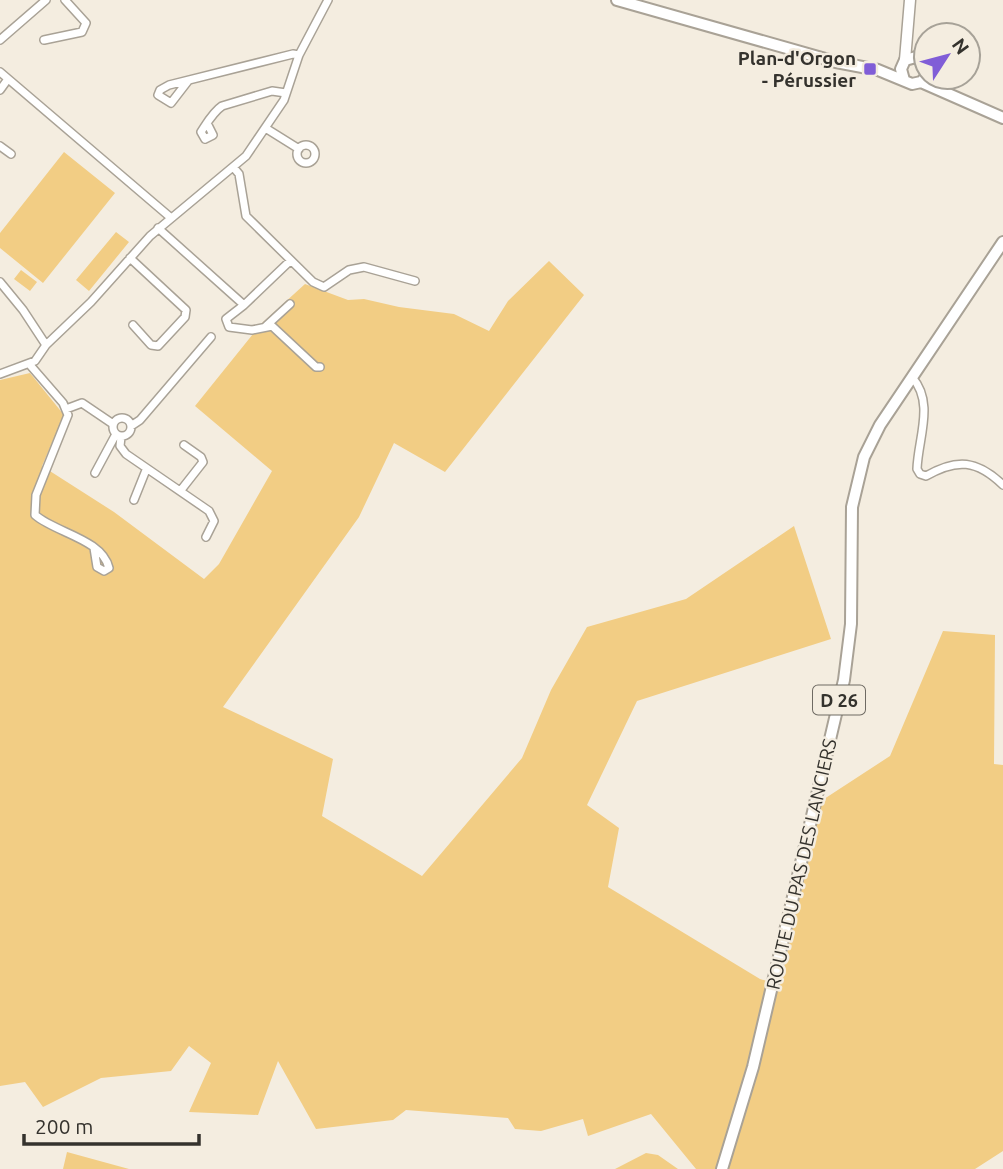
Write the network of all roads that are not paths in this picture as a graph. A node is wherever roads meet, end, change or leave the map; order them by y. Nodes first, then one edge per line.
1 (46, 0) edge
2 (65, 0) edge
3 (328, 0) edge
4 (617, 0) edge
5 (910, 0) edge
6 (908, 28) junction
7 (912, 37) edge
8 (0, 40) edge
9 (44, 40) dead end
10 (299, 55) junction
11 (912, 62) edge
12 (903, 63) junction
13 (878, 70) junction
14 (0, 72) edge
15 (8, 79) junction
16 (904, 80) junction
17 (188, 81) dead end
18 (912, 84) edge
19 (0, 90) edge
20 (945, 91) edge
21 (286, 93) junction
22 (1003, 118) edge
23 (207, 123) dead end
24 (267, 129) junction
25 (0, 146) edge
26 (299, 149) dead end
27 (11, 154) dead end
28 (234, 169) junction
29 (170, 217) junction
30 (158, 228) junction
31 (1003, 242) edge
32 (130, 258) junction
33 (290, 261) junction
34 (415, 281) dead end
35 (0, 282) edge
36 (290, 304) dead end
37 (244, 305) junction
38 (133, 325) dead end
39 (266, 326) junction
40 (211, 337) dead end
41 (46, 345) junction
42 (30, 365) junction
43 (320, 367) dead end
44 (1, 373) edge
45 (912, 377) junction
46 (66, 409) junction
47 (113, 424) junction
48 (131, 426) junction
49 (118, 435) junction
50 (184, 445) dead end
51 (146, 470) junction
52 (95, 473) dead end
53 (1003, 485) edge
54 (181, 490) junction
55 (134, 500) dead end
56 (206, 537) dead end
57 (94, 548) dead end
58 (722, 1169) edge

1 - 8 street
2 - 9 street
3 - 10 street
4 - 13 main road
5 - 6 main road
6 - 7 main road
6 - 12 main road
10 - 17 street
10 - 21 street
11 - 12 main road
12 - 13 main road
12 - 16 main road
13 - 16 main road
14 - 15 street
15 - 19 street
15 - 29 street
16 - 18 main road
20 - 22 main road
21 - 23 street
21 - 24 street
24 - 26 street
24 - 28 street
25 - 27 street
28 - 29 street
28 - 33 street
29 - 30 street
30 - 32 street
30 - 37 street
31 - 45 main road, ROUTE DU PAS DES LANCIERS / D 26
32 - 38 street
32 - 41 street
33 - 34 street
33 - 37 street
35 - 41 street
36 - 39 street
37 - 39 street
39 - 43 street
40 - 48 street
41 - 42 street
42 - 44 street
42 - 46 street
45 - 53 street
45 - 58 main road, ROUTE DU PAS DES LANCIERS / D 26
46 - 47 street
46 - 57 street
47 - 48 street
47 - 49 street
48 - 49 street
49 - 51 street
49 - 52 street
50 - 54 street
51 - 54 street
51 - 55 street
54 - 56 street

